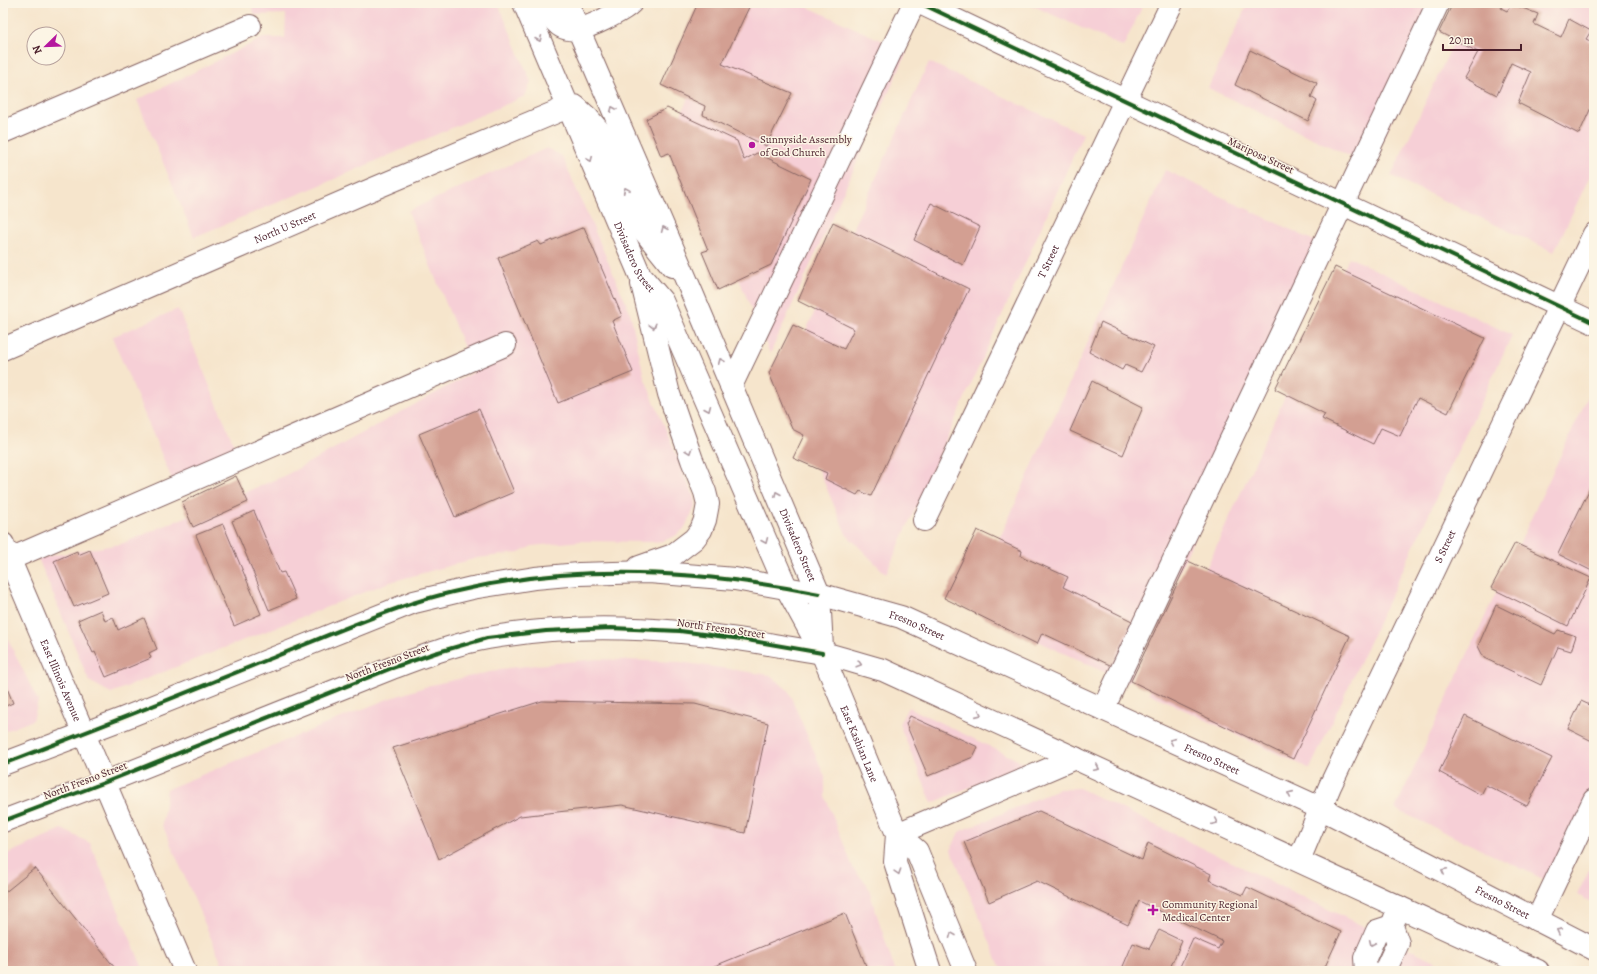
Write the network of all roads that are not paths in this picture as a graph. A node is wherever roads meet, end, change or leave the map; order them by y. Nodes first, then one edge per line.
1 (524, 3) edge
2 (546, 3) edge
3 (567, 3) edge
4 (632, 3) edge
5 (914, 3) edge
6 (920, 3) edge
7 (1172, 3) edge
8 (1438, 3) edge
9 (250, 26) dead end
10 (578, 30) junction
11 (1125, 100) junction
12 (568, 107) junction
13 (3, 132) edge
14 (1343, 204) junction
15 (1594, 234) edge
16 (640, 275) junction
17 (692, 293) junction
18 (1559, 307) junction
19 (1594, 323) edge
20 (505, 345) dead end
21 (3, 349) edge
22 (731, 386) junction
23 (924, 520) dead end
24 (5, 555) edge
25 (624, 572) junction
26 (786, 588) junction
27 (819, 594) junction
28 (822, 653) junction
29 (1104, 709) junction
30 (84, 734) junction
31 (1075, 758) junction
32 (3, 764) edge
33 (106, 782) junction
34 (1594, 800) edge
35 (1320, 808) junction
36 (3, 821) edge
37 (898, 834) junction
38 (1299, 860) junction
39 (1396, 917) junction
40 (1537, 920) junction
41 (1594, 949) edge
42 (185, 971) edge
43 (930, 971) edge
44 (966, 971) edge
45 (1366, 971) edge
46 (1385, 971) edge
47 (1538, 971) edge

1 -> 12 main road, Divisadero Street
2 - 10 main road
3 - 10 main road, Divisadero Street
4 - 10 main road
5 - 22 main road
6 - 11 main road, Mariposa Street
7 - 11 main road, T Street
8 - 14 main road
9 - 13 main road
17 -> 10 main road, Divisadero Street
11 - 14 main road, Mariposa Street
11 - 23 main road, T Street
12 -> 16 main road, Divisadero Street
17 -> 12 main road
12 - 21 main road, North U Street
14 - 18 main road, Mariposa Street
14 - 29 main road
15 - 18 main road, S Street
16 -> 25 main road
16 -> 26 main road, Divisadero Street
22 -> 17 main road, Divisadero Street
18 - 19 main road, Mariposa Street
18 - 35 main road, S Street
20 - 24 main road
27 -> 22 main road, Divisadero Street
24 - 30 main road, East Illinois Avenue
25 - 26 main road
25 - 30 main road
26 - 27 main road
26 - 28 main road, Divisadero Street
27 - 28 main road, Divisadero Street
27 - 29 main road, Fresno Street
28 -> 31 main road
28 - 33 main road, North Fresno Street
28 - 37 main road, East Kashian Lane
35 -> 29 main road, Fresno Street
30 - 32 main road
30 - 33 main road, East Illinois Avenue
31 - 37 main road
31 -> 38 main road
33 - 36 main road, North Fresno Street
33 - 42 main road, East Illinois Avenue
34 - 40 main road
35 - 38 main road, S Street
40 -> 35 main road, Fresno Street
37 -> 43 main road, East Kashian Lane
44 -> 37 main road, East Kashian Lane
38 - 39 main road
39 -> 45 main road
39 - 46 main road
39 - 47 main road
41 -> 40 main road, Fresno Street

